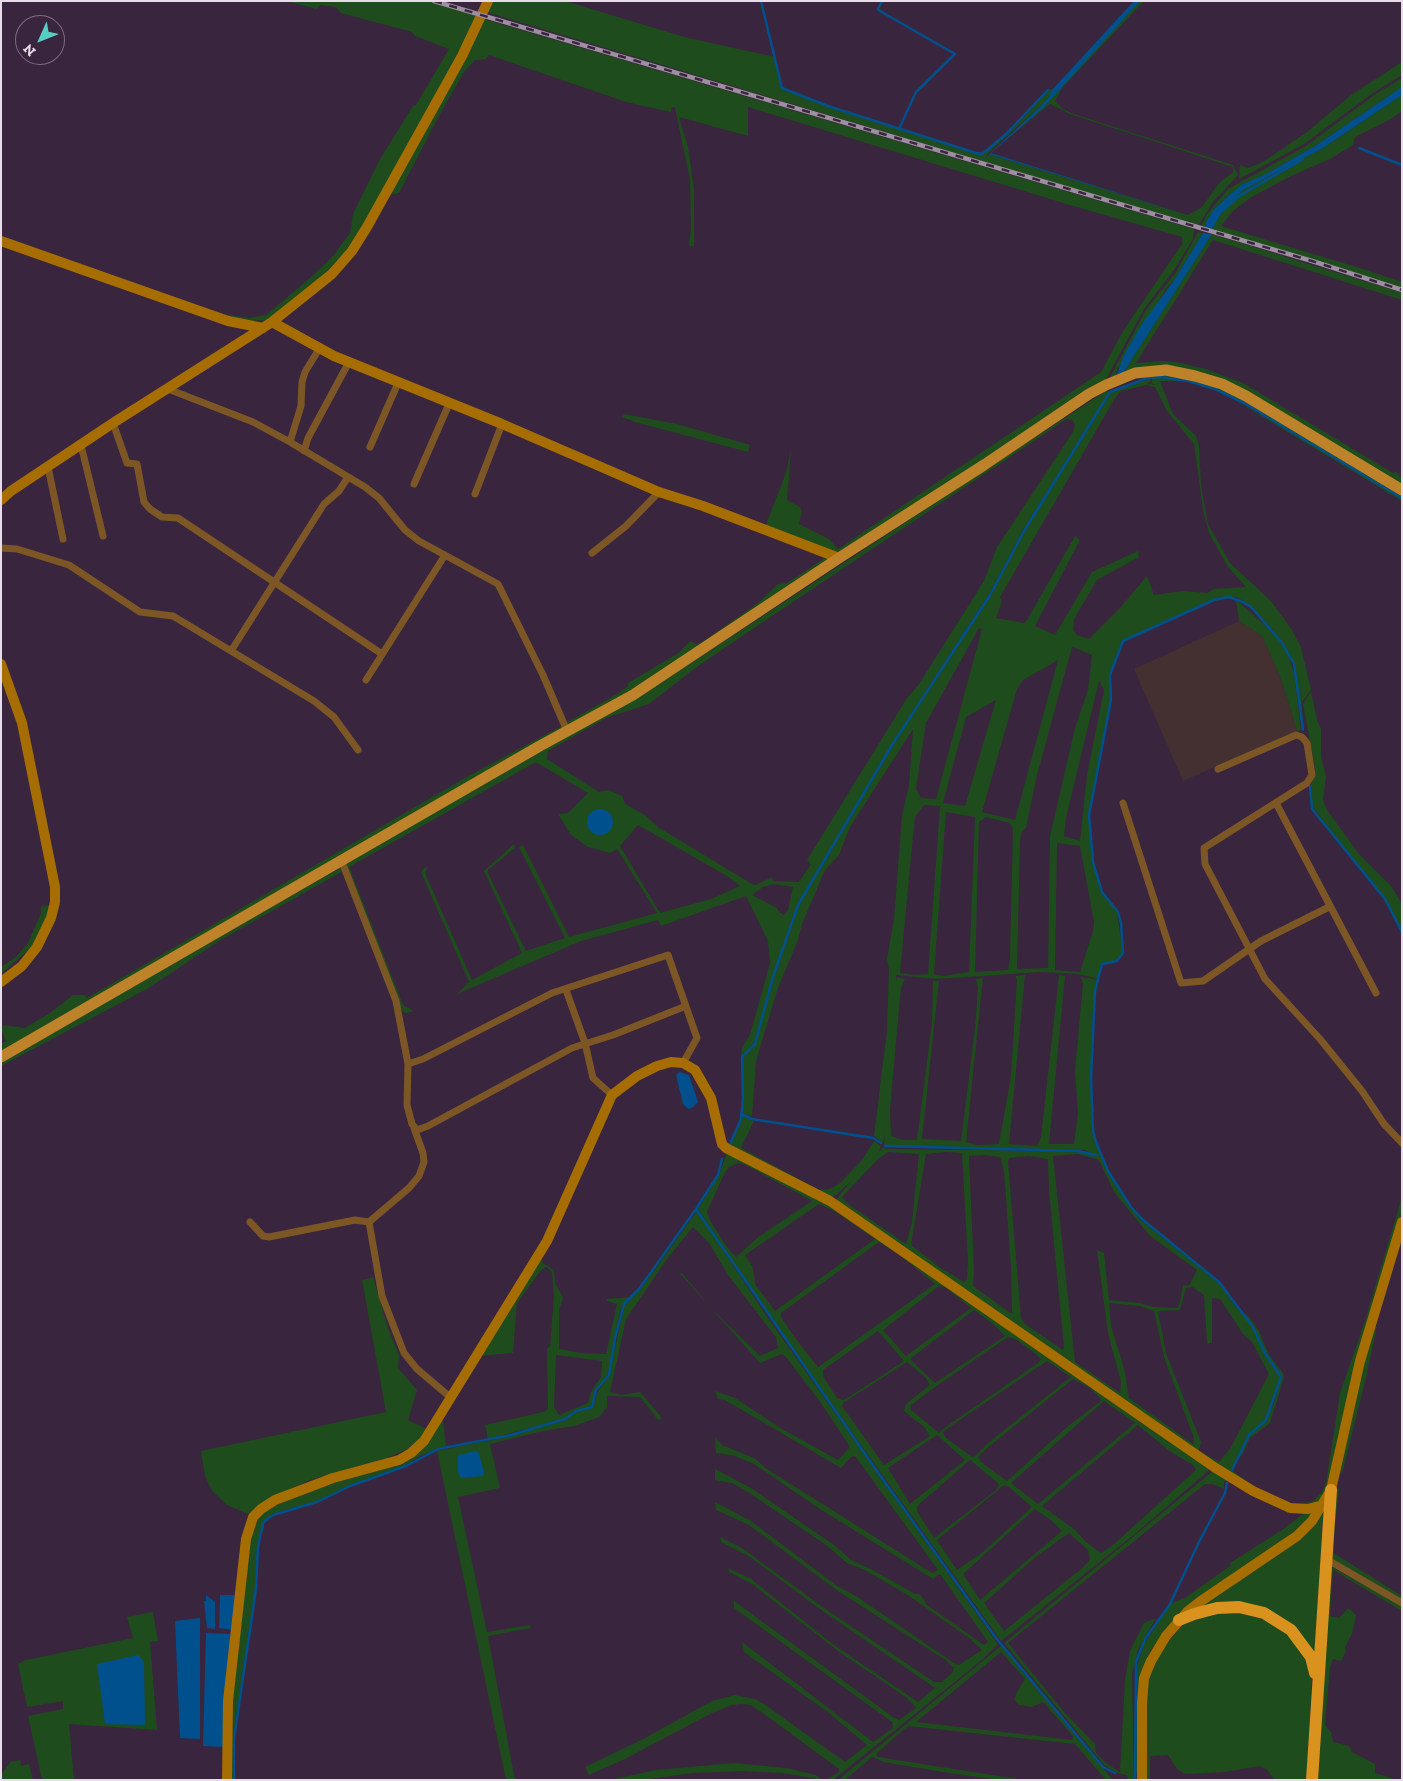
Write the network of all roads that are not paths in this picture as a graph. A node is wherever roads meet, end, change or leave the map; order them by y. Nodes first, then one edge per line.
1 (488, 1) edge
2 (1, 242) edge
3 (267, 325) junction
4 (319, 349) junction
5 (349, 362) junction
6 (398, 383) junction
7 (168, 389) junction
8 (449, 404) junction
9 (113, 423) junction
10 (502, 424) junction
11 (290, 442) junction
12 (81, 445) junction
13 (370, 447) dead end
14 (304, 451) junction
15 (48, 467) junction
16 (348, 477) junction
17 (414, 484) dead end
18 (1402, 490) edge
19 (659, 492) junction
20 (475, 494) dead end
21 (1, 500) edge
22 (103, 536) dead end
23 (63, 539) dead end
24 (1, 548) edge
25 (592, 553) dead end
26 (445, 556) junction
27 (838, 558) junction
28 (275, 582) junction
29 (231, 652) junction
30 (382, 654) junction
31 (1, 664) edge
32 (366, 680) dead end
33 (567, 731) junction
34 (358, 750) dead end
35 (1218, 769) dead end
36 (1123, 802) dead end
37 (1276, 803) junction
38 (342, 862) junction
39 (1329, 907) junction
40 (1249, 950) junction
41 (1, 982) edge
42 (566, 990) junction
43 (1376, 993) dead end
44 (686, 1006) junction
45 (585, 1043) junction
46 (1, 1057) edge
47 (683, 1063) junction
48 (408, 1064) junction
49 (612, 1095) junction
50 (412, 1124) junction
51 (1402, 1144) edge
52 (250, 1222) dead end
53 (368, 1222) junction
54 (1402, 1222) edge
55 (450, 1397) junction
56 (1331, 1490) junction
57 (1323, 1505) junction
58 (1326, 1559) junction
59 (1402, 1603) edge
60 (1179, 1620) junction
61 (1317, 1692) junction
62 (227, 1780) edge
63 (1142, 1780) edge
64 (1312, 1780) edge

1 - 3 street
2 - 3 street
3 - 4 street
3 - 7 street
4 - 5 street
4 - 11 street
5 - 6 street
5 - 14 street
6 - 8 street
6 - 13 street
7 - 9 street
7 - 11 street
8 - 10 street
8 - 17 street
9 - 12 street
9 - 28 street
10 - 19 street
10 - 20 street
11 - 14 street
12 - 15 street
12 - 22 street
14 - 16 street
15 - 21 street
15 - 23 street
16 - 26 street
16 - 28 street
18 - 27 main road
19 - 25 street
19 - 27 street
24 - 29 street
26 - 30 street
26 - 33 street
27 - 33 main road
28 - 29 street
28 - 30 street
29 - 34 street
30 - 32 street
31 - 41 street
33 - 38 main road
35 - 37 street
36 - 40 street
37 - 39 street
37 - 40 street
38 - 46 main road
38 - 48 street
39 - 40 street
39 - 43 street
40 - 51 street
42 - 44 street
42 - 45 street
42 - 48 street
44 - 45 street
44 - 47 street
45 - 49 street
45 - 50 street
47 - 49 street
47 - 57 street
48 - 50 street
49 - 55 street
50 - 53 street
52 - 53 street
53 - 55 street
54 - 56 street
55 - 62 street
56 - 57 street
56 - 58 highway
57 - 60 street
58 - 59 street
58 - 61 highway
60 - 61 highway
60 - 63 street
61 - 64 highway

